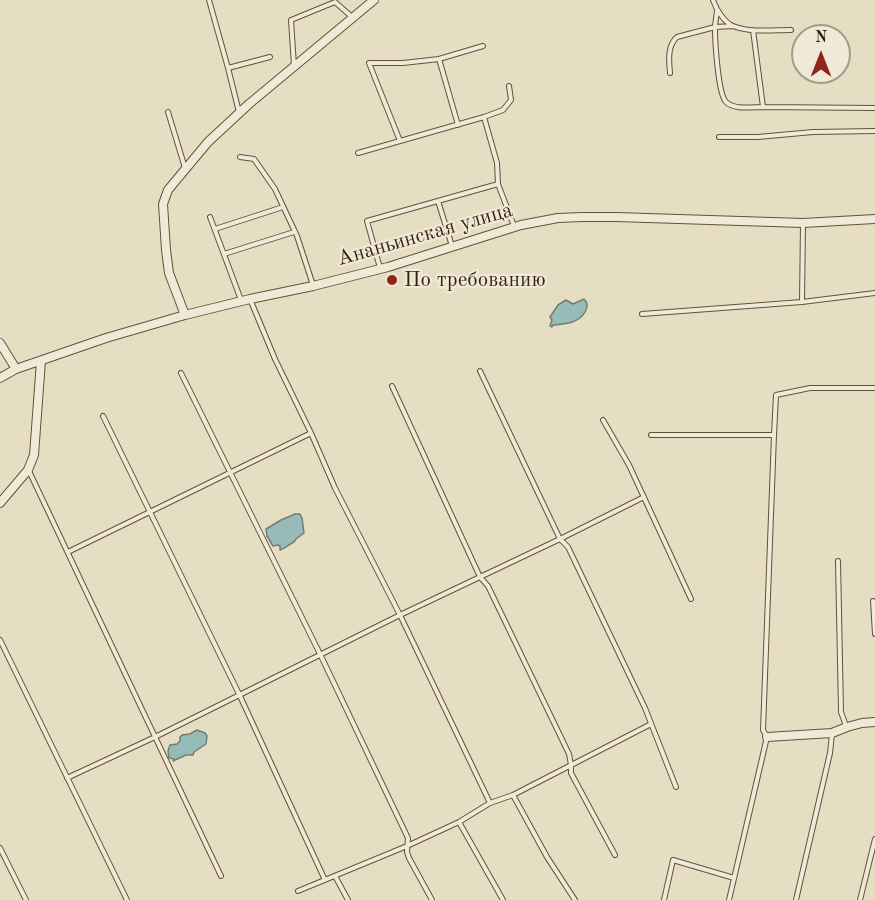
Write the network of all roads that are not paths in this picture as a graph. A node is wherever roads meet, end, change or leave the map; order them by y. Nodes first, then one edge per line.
1 (209, 0) edge
2 (374, 0) edge
3 (713, 0) edge
4 (365, 3) edge
5 (717, 9) junction
6 (352, 17) junction
7 (733, 26) junction
8 (715, 27) junction
9 (753, 30) junction
10 (791, 30) dead end
11 (483, 46) dead end
12 (270, 57) dead end
13 (439, 59) junction
14 (294, 66) junction
15 (228, 68) junction
16 (670, 73) dead end
17 (509, 86) dead end
18 (763, 107) junction
19 (875, 108) edge
20 (168, 112) dead end
21 (239, 113) junction
22 (484, 117) junction
23 (458, 125) junction
24 (875, 131) edge
25 (719, 137) dead end
26 (400, 141) junction
27 (358, 153) dead end
28 (240, 157) dead end
29 (185, 169) junction
30 (498, 184) junction
31 (438, 201) junction
32 (283, 207) junction
33 (210, 217) dead end
34 (875, 219) edge
35 (803, 223) junction
36 (514, 227) junction
37 (215, 229) junction
38 (294, 232) junction
39 (452, 247) junction
40 (224, 254) junction
41 (380, 268) junction
42 (313, 286) junction
43 (875, 293) edge
44 (246, 300) junction
45 (802, 302) junction
46 (642, 314) dead end
47 (185, 315) junction
48 (0, 344) edge
49 (41, 361) junction
50 (16, 369) junction
51 (480, 371) dead end
52 (181, 373) dead end
53 (0, 378) edge
54 (392, 386) dead end
55 (875, 388) edge
56 (103, 416) dead end
57 (603, 420) dead end
58 (311, 433) junction
59 (651, 435) dead end
60 (774, 435) junction
61 (28, 470) junction
62 (230, 472) junction
63 (644, 498) junction
64 (0, 502) edge
65 (150, 513) junction
66 (560, 539) junction
67 (68, 552) junction
68 (838, 561) dead end
69 (480, 577) junction
70 (691, 599) dead end
71 (873, 601) dead end
72 (400, 615) junction
73 (875, 634) edge
74 (0, 640) edge
75 (321, 656) junction
76 (240, 696) junction
77 (875, 722) edge
78 (651, 724) junction
79 (847, 727) junction
80 (832, 733) junction
81 (155, 737) junction
82 (767, 737) junction
83 (572, 765) junction
84 (67, 778) junction
85 (676, 787) dead end
86 (513, 795) junction
87 (490, 802) junction
88 (459, 822) junction
89 (875, 839) edge
90 (407, 846) junction
91 (0, 848) edge
92 (615, 855) dead end
93 (221, 876) dead end
94 (335, 876) junction
95 (734, 878) junction
96 (325, 880) junction
97 (298, 891) dead end
98 (26, 900) edge
99 (127, 900) edge
100 (348, 900) edge
101 (432, 900) edge
102 (503, 900) edge
103 (575, 900) edge
104 (664, 900) edge
105 (729, 900) edge
106 (796, 900) edge
107 (860, 900) edge

1 - 15 lane
2 - 4 street
3 - 5 lane
4 - 6 street
5 - 7 lane
5 - 8 lane
6 - 14 street
6 - 14 lane
7 - 8 lane
7 - 9 lane
8 - 16 lane
8 - 18 lane
9 - 10 lane
9 - 18 lane
11 - 13 lane
12 - 15 lane
13 - 23 lane
13 - 26 lane
14 - 21 street
15 - 21 lane
17 - 22 lane
18 - 19 lane
20 - 29 lane
21 - 29 street
22 - 23 lane
22 - 30 lane
23 - 26 lane
24 - 25 lane
26 - 27 lane
28 - 32 lane
29 - 47 street
30 - 31 lane
30 - 36 lane
31 - 39 lane
31 - 41 lane
32 - 37 lane
32 - 38 lane
33 - 37 lane
34 - 35 street, Ананьинская улица
35 - 36 street, Ананьинская улица
35 - 45 lane
36 - 39 street, Ананьинская улица
37 - 40 lane
38 - 40 lane
38 - 42 lane
39 - 41 street, Ананьинская улица
40 - 44 lane
41 - 42 street, Ананьинская улица
42 - 44 street, Ананьинская улица
43 - 45 lane
44 - 47 street, Ананьинская улица
44 - 58 lane
45 - 46 lane
47 - 49 street, Ананьинская улица
48 - 50 street
49 - 50 street, Ананьинская улица
49 - 61 street
50 - 53 street, Ананьинская улица
51 - 66 lane
52 - 62 lane
54 - 69 lane
55 - 60 lane
56 - 65 lane
57 - 63 lane
58 - 62 lane
58 - 72 lane
59 - 60 lane
60 - 82 lane
61 - 64 street
61 - 67 lane
62 - 65 lane
62 - 75 lane
63 - 66 lane
63 - 70 lane
65 - 67 lane
65 - 76 lane
66 - 69 lane
66 - 78 lane
67 - 81 lane
68 - 79 lane
69 - 72 lane
69 - 83 lane
71 - 73 lane
72 - 75 lane
72 - 87 lane
74 - 84 lane
75 - 76 lane
75 - 90 lane
76 - 81 lane
76 - 96 lane
77 - 79 street
78 - 83 lane
78 - 85 lane
79 - 80 street
80 - 82 street
80 - 106 lane
81 - 84 lane
81 - 93 lane
82 - 95 lane
83 - 86 lane
83 - 92 lane
84 - 99 lane
86 - 87 lane
86 - 103 lane
87 - 88 lane
88 - 90 lane
88 - 102 lane
89 - 107 lane
90 - 94 lane
90 - 101 lane
91 - 98 lane
94 - 96 lane
94 - 100 lane
95 - 104 lane
95 - 105 lane
96 - 97 lane

